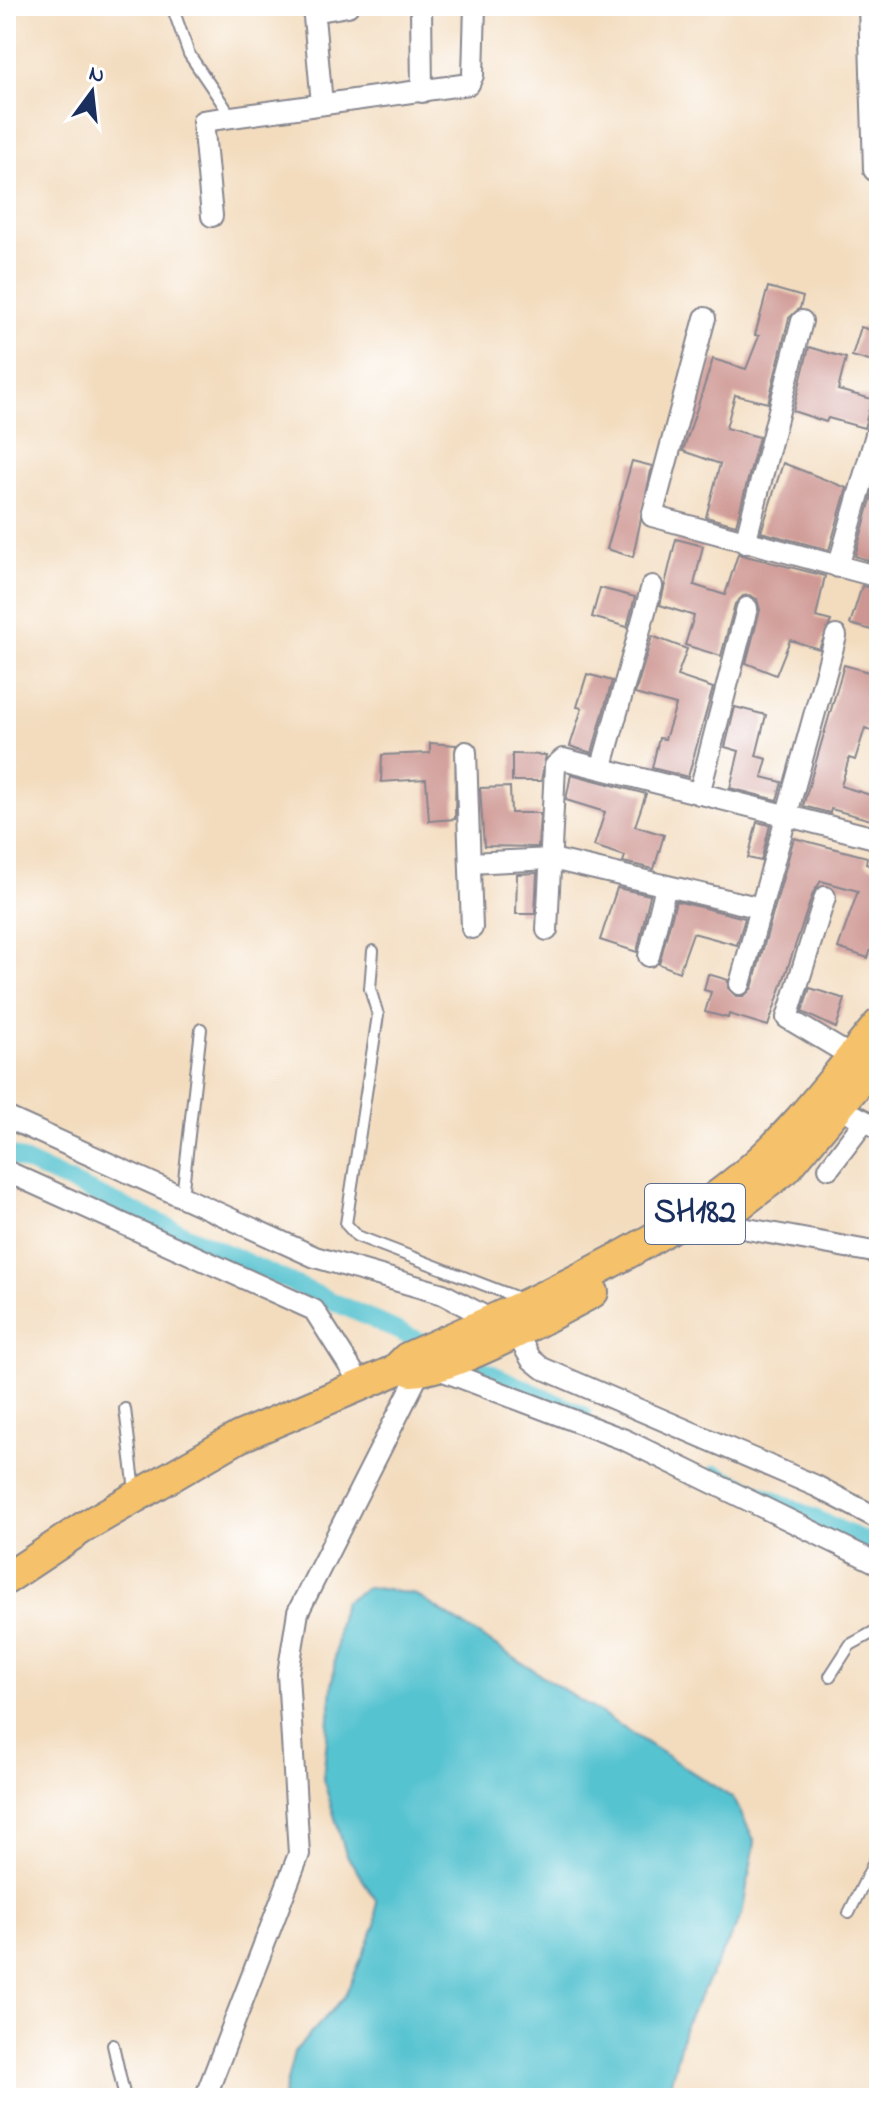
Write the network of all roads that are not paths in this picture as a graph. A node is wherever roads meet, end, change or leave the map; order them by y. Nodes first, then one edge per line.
1 (172, 6) edge
2 (348, 6) edge
3 (421, 6) edge
4 (475, 6) edge
5 (869, 6) edge
6 (313, 9) edge
7 (422, 92) junction
8 (322, 104) junction
9 (231, 116) junction
10 (874, 170) dead end
11 (212, 216) dead end
12 (705, 318) dead end
13 (802, 321) dead end
14 (879, 424) edge
15 (745, 543) junction
16 (838, 567) junction
17 (879, 577) edge
18 (652, 586) dead end
19 (747, 608) dead end
20 (836, 636) dead end
21 (466, 752) dead end
22 (602, 766) junction
23 (699, 794) junction
24 (788, 816) junction
25 (879, 837) edge
26 (552, 859) junction
27 (470, 863) junction
28 (666, 886) junction
29 (825, 897) dead end
30 (761, 908) junction
31 (472, 928) dead end
32 (547, 930) dead end
33 (373, 951) dead end
34 (649, 956) dead end
35 (740, 984) dead end
36 (879, 1024) edge
37 (201, 1029) dead end
38 (871, 1063) edge
39 (851, 1114) edge
40 (6, 1117) edge
41 (829, 1168) dead end
42 (6, 1171) edge
43 (182, 1197) junction
44 (732, 1197) junction
45 (715, 1223) junction
46 (879, 1253) edge
47 (530, 1302) junction
48 (498, 1332) junction
49 (428, 1360) junction
50 (362, 1386) junction
51 (125, 1409) dead end
52 (136, 1497) junction
53 (879, 1519) edge
54 (879, 1564) edge
55 (6, 1579) edge
56 (879, 1629) edge
57 (830, 1676) dead end
58 (879, 1852) edge
59 (849, 1913) dead end
60 (113, 2045) dead end
61 (125, 2098) edge
62 (205, 2098) edge

1 - 9 lane
2 - 6 street
3 - 7 street
4 - 7 street
5 - 10 street
6 - 8 street
7 - 8 street
8 - 9 street
9 - 11 street
12 - 15 street
13 - 15 street
14 - 16 street
15 - 16 street
16 - 17 street
18 - 22 street
19 - 23 street
20 - 24 street
21 - 27 street
22 - 23 street
22 - 26 street
23 - 24 street
24 - 25 street
24 - 30 street
26 - 27 street
26 - 28 street
26 - 32 street
27 - 31 street
28 - 30 street
28 - 34 street
29 - 38 street
30 - 35 street
33 - 47 lane
36 - 38 main road, SH182
37 - 43 lane
38 - 39 main road, SH182
39 - 41 street
39 - 44 main road, SH182
40 - 43 street
42 - 50 street
43 - 48 street
44 - 45 main road, SH182
44 - 47 main road, SH182
45 - 46 street
45 - 48 main road, SH182
47 - 48 main road, SH182
48 - 49 main road, SH182
48 - 53 street
49 - 50 main road, SH182
49 - 54 street
49 - 62 street
50 - 52 main road, SH182
51 - 52 lane
52 - 55 main road, SH182
56 - 57 lane
58 - 59 lane
60 - 61 lane

